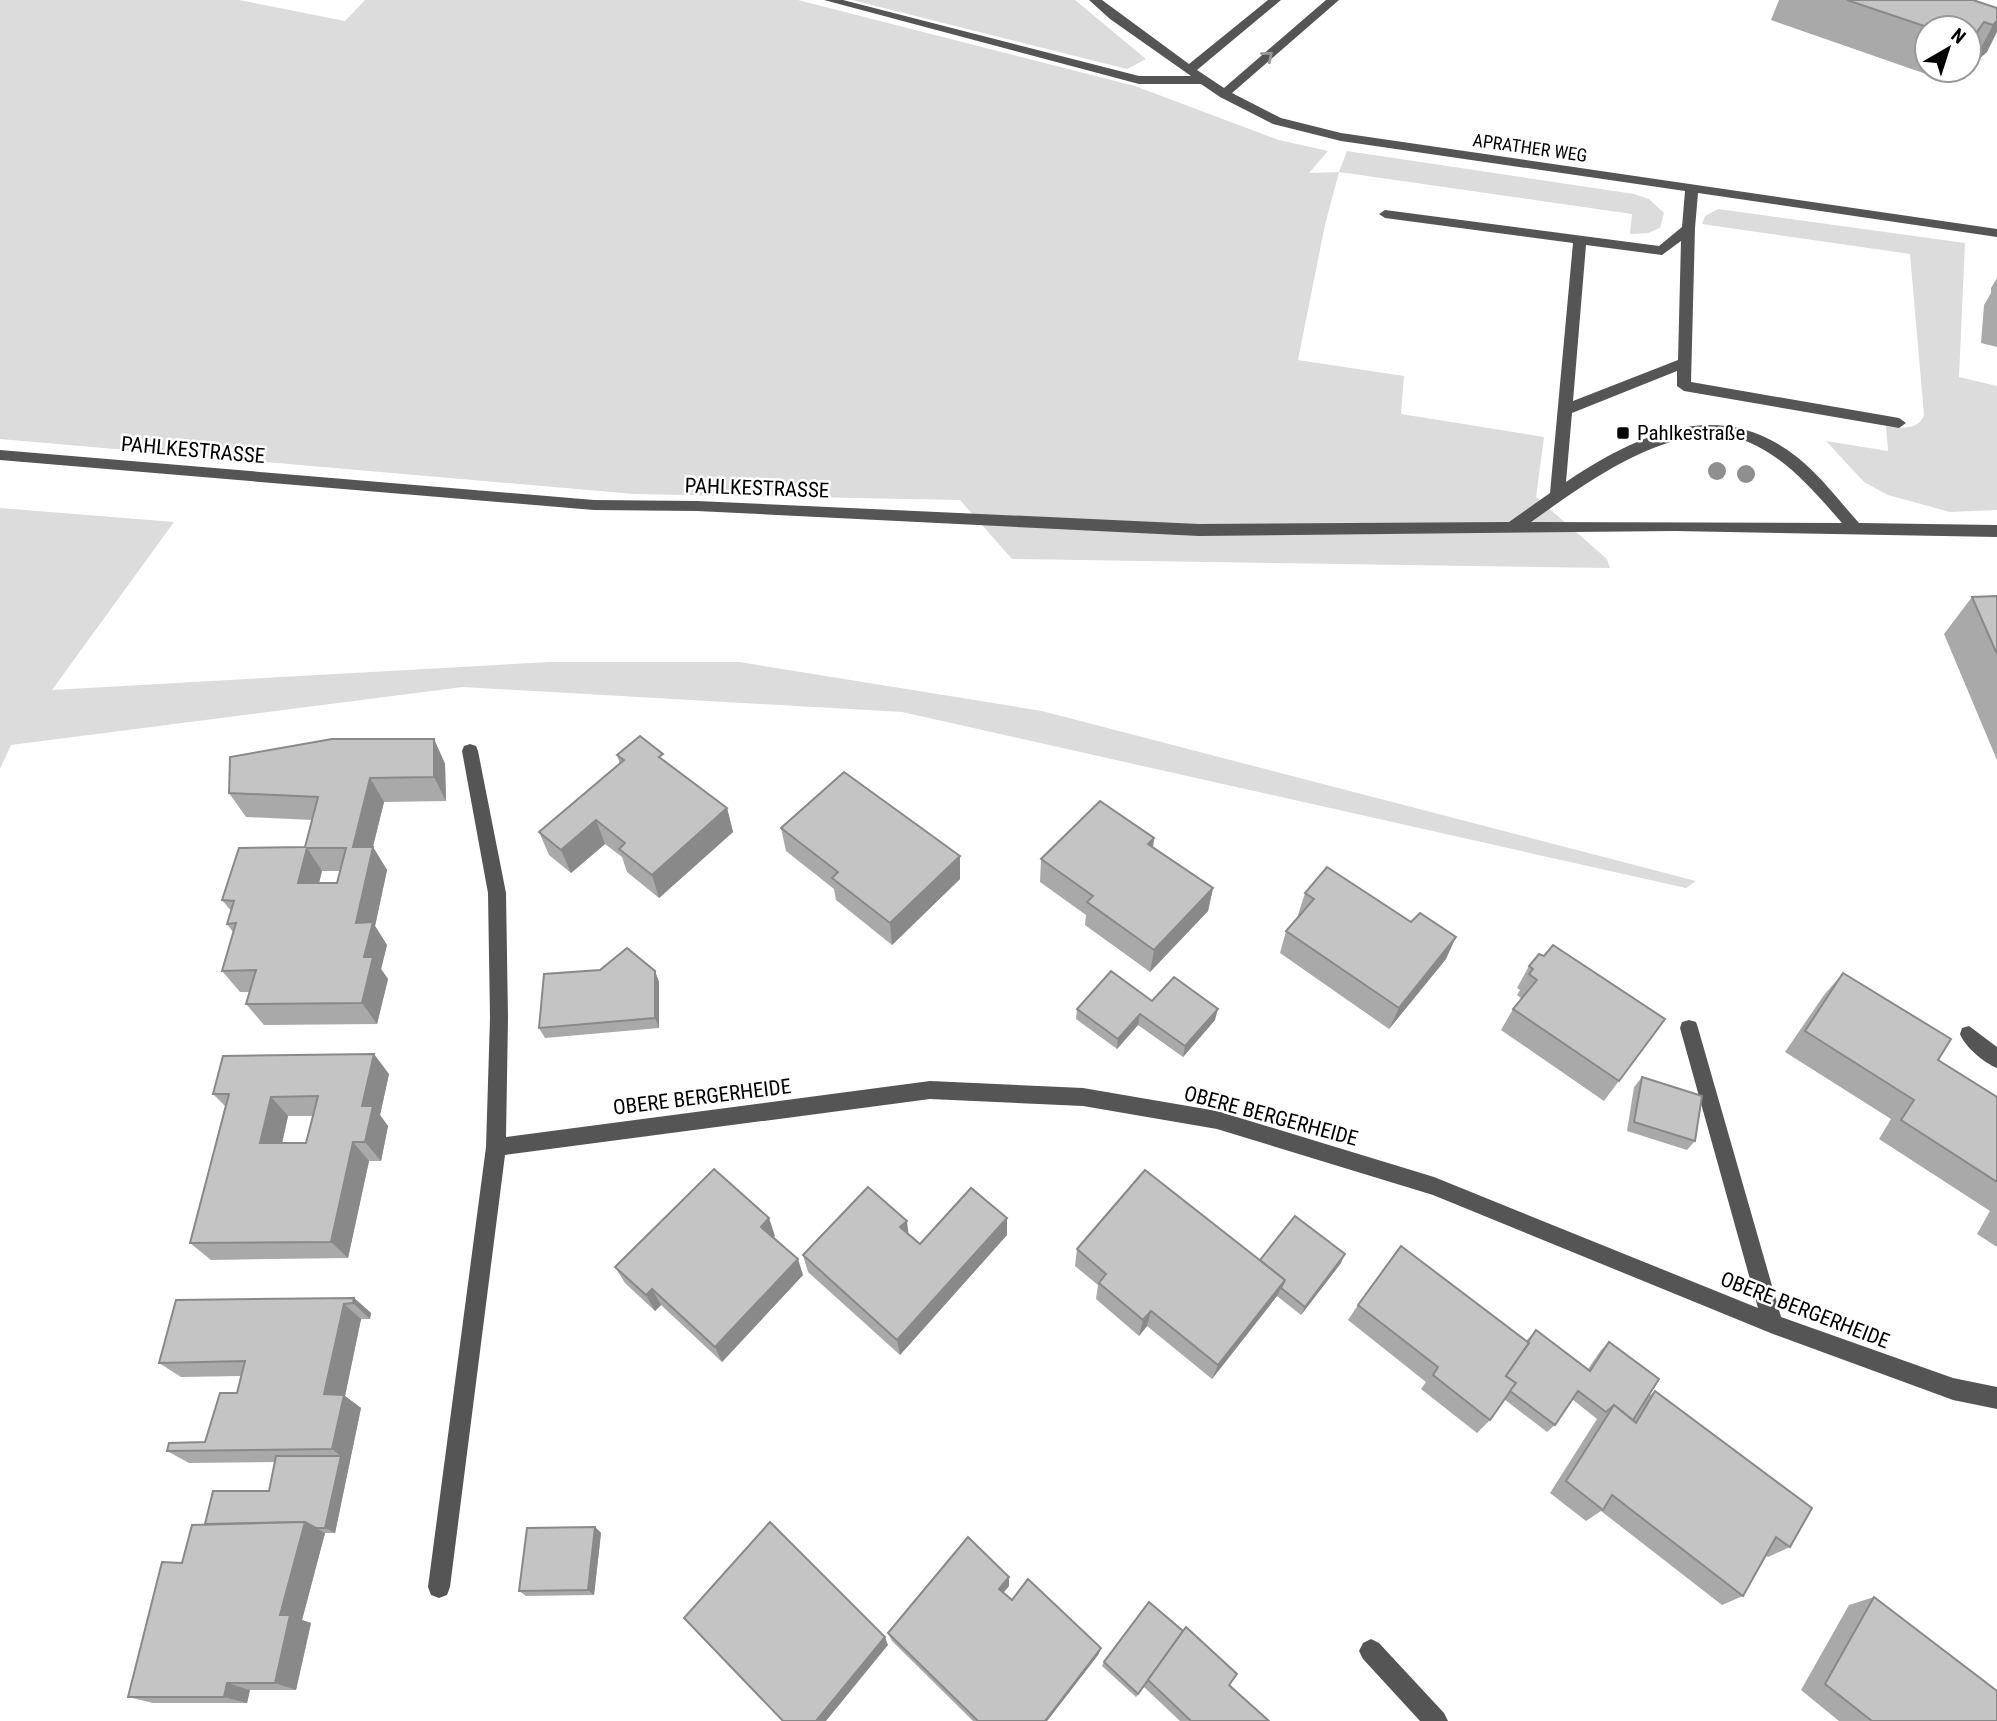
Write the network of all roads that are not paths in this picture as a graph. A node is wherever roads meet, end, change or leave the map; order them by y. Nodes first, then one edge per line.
1 (830, 0) edge
2 (1095, 0) edge
3 (1275, 0) edge
4 (1333, 0) edge
5 (1189, 70) junction
6 (1201, 79) junction
7 (1224, 94) junction
8 (1692, 189) junction
9 (1385, 214) dead end
10 (1688, 228) junction
11 (1997, 233) edge
12 (1580, 241) junction
13 (1684, 363) junction
14 (1565, 410) junction
15 (1899, 423) dead end
16 (0, 455) edge
17 (1557, 497) junction
18 (1515, 525) junction
19 (1854, 527) junction
20 (1997, 531) edge
21 (470, 751) dead end
22 (1689, 1028) dead end
23 (1969, 1034) dead end
24 (1997, 1059) edge
25 (496, 1147) junction
26 (1773, 1324) junction
27 (1997, 1398) edge
28 (439, 1587) dead end
29 (1371, 1651) dead end
30 (1436, 1721) edge

1 - 6 street
2 - 5 street, APRATHER WEG
3 - 5 street
7 -> 4 street
5 - 6 street, APRATHER WEG
6 - 7 street, APRATHER WEG
7 - 8 street, APRATHER WEG
8 - 10 street
8 - 11 street, APRATHER WEG
9 - 12 street
10 - 12 street
10 - 13 street
12 - 14 street
13 - 14 street
13 - 15 street
14 - 17 street
16 - 18 street, PAHLKESTRASSE
17 - 18 street
17 - 19 street
18 - 19 street, PAHLKESTRASSE
19 - 20 street, PAHLKESTRASSE
21 - 25 street
22 - 26 street
23 - 24 street
25 - 26 street, OBERE BERGERHEIDE
25 - 28 street
26 - 27 street, OBERE BERGERHEIDE
29 - 30 street

